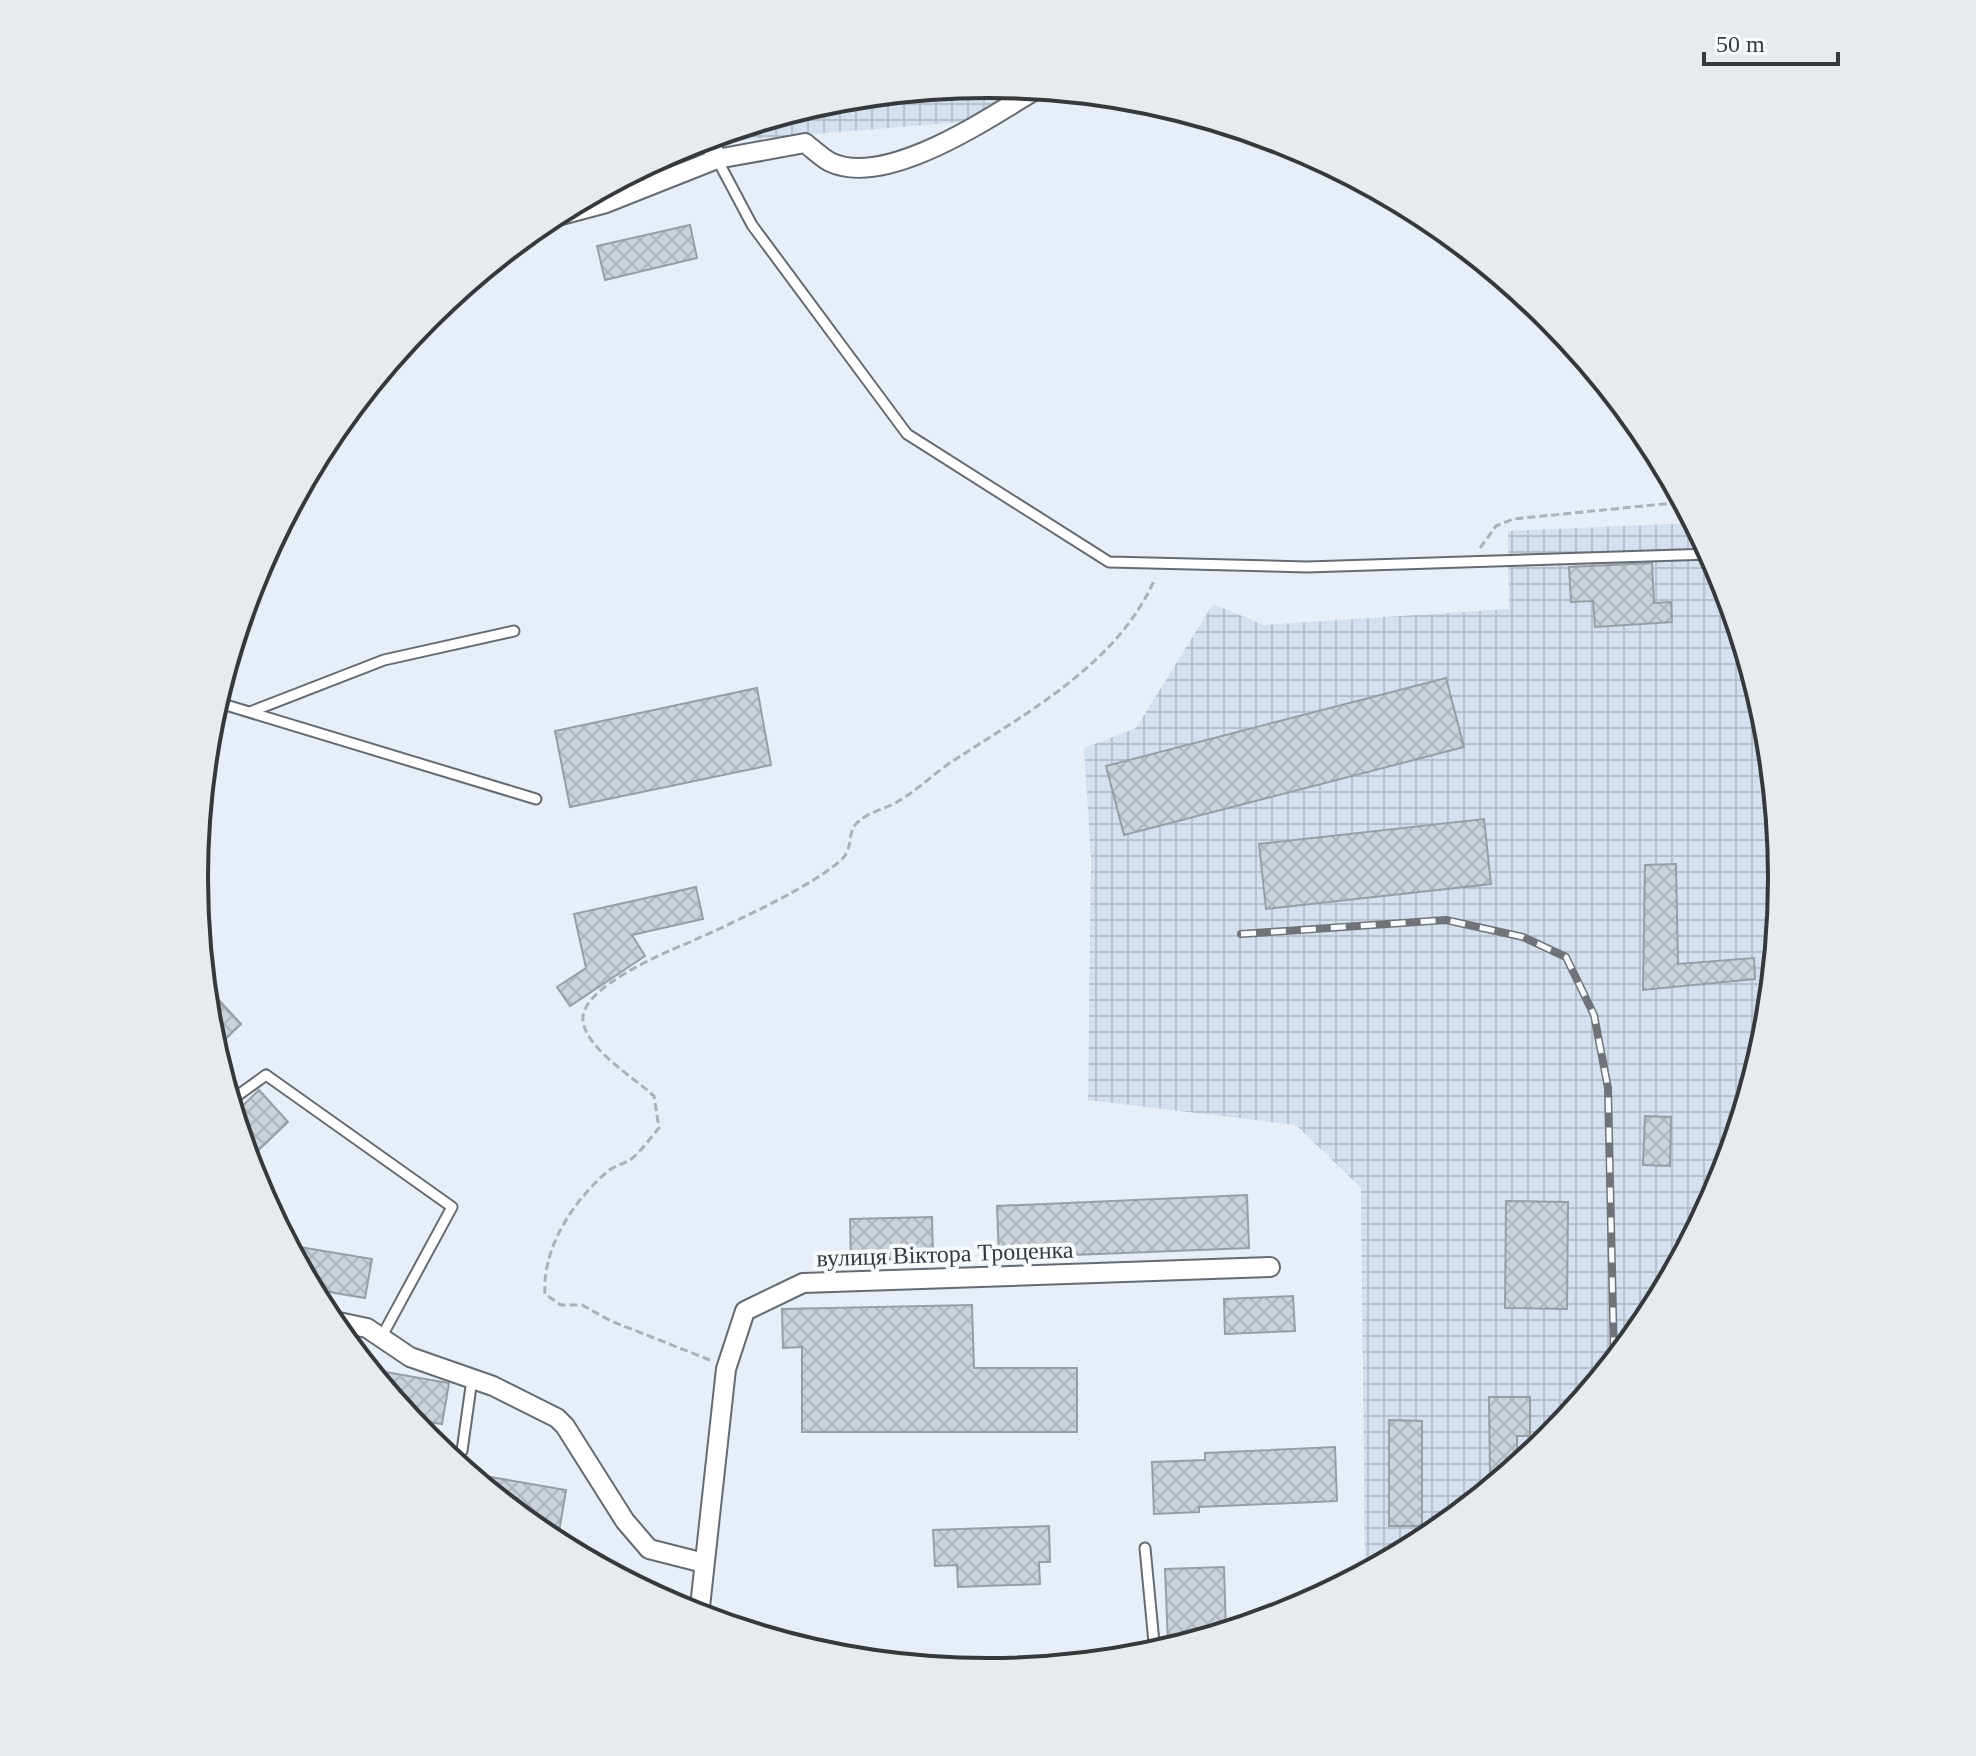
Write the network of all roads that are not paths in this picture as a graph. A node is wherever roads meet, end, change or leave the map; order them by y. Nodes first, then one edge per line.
1 (1019, 99) edge
2 (713, 148) edge
3 (717, 159) junction
4 (592, 207) edge
5 (1698, 554) edge
6 (514, 631) dead end
7 (228, 706) edge
8 (250, 712) junction
9 (536, 799) dead end
10 (239, 1094) edge
11 (1270, 1267) dead end
12 (348, 1323) edge
13 (382, 1336) junction
14 (472, 1379) junction
15 (462, 1451) dead end
16 (1145, 1548) dead end
17 (704, 1563) junction
18 (700, 1603) edge
19 (1154, 1640) edge

1 - 3 street
2 - 3 street
3 - 4 street
3 - 5 lane
6 - 8 lane
7 - 8 lane
8 - 9 lane
10 - 13 lane
11 - 17 street, вулиця Віктора Троценка
12 - 13 street
13 - 14 street
14 - 15 lane
14 - 17 street
16 - 19 lane
17 - 18 street, вулиця Віктора Троценка

